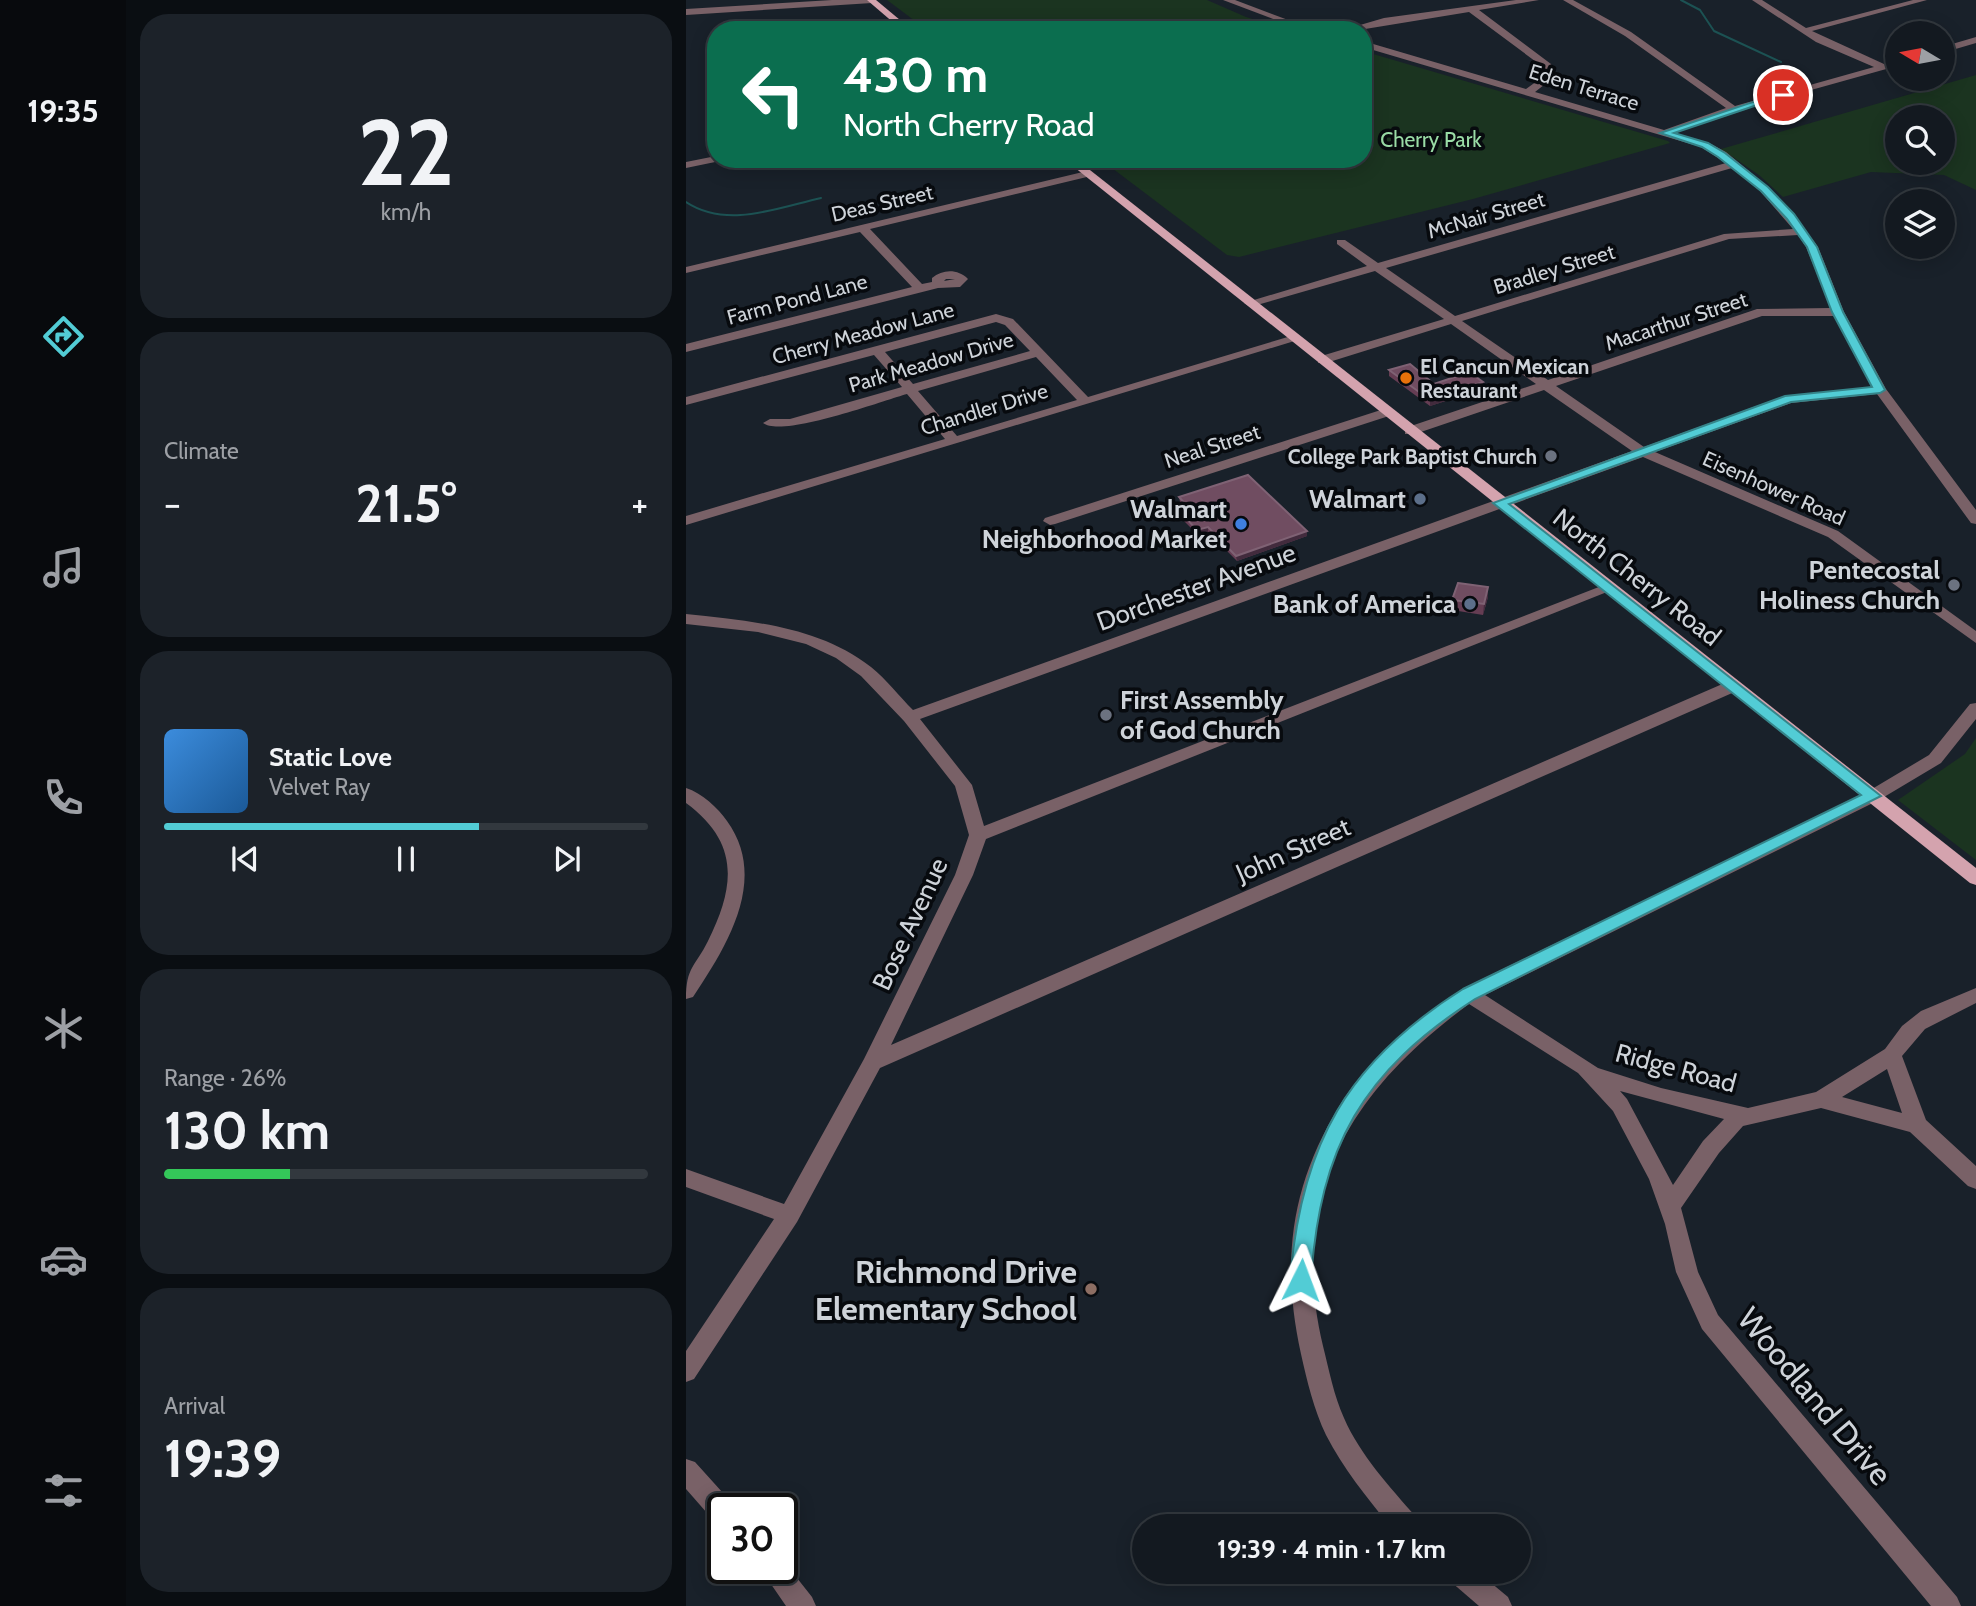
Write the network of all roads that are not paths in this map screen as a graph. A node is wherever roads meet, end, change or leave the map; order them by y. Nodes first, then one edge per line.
1 (872, 0) edge
2 (1227, 0) edge
3 (1269, 0) edge
4 (1535, 0) edge
5 (1567, 0) edge
6 (1756, 0) edge
7 (1923, 0) edge
8 (1243, 8) junction
9 (1471, 9) junction
10 (686, 12) edge
11 (897, 21) edge
12 (1283, 21) edge
13 (1372, 26) edge
14 (1803, 31) junction
15 (1976, 40) edge
16 (1955, 46) edge
17 (1372, 47) edge
18 (1883, 67) joint
19 (1529, 92) junction
20 (1733, 110) junction
21 (1664, 133) junction
22 (707, 161) edge
23 (1734, 164) junction
24 (686, 165) edge
25 (1080, 168) edge
26 (1087, 174) junction
27 (862, 228) junction
28 (1800, 232) junction
29 (1341, 242) dead end
30 (1376, 267) junction
31 (686, 270) edge
32 (938, 284) dead end
33 (918, 287) junction
34 (1250, 303) junction
35 (1838, 312) junction
36 (1452, 320) junction
37 (1295, 339) junction
38 (686, 348) edge
39 (876, 349) junction
40 (1037, 354) junction
41 (1322, 360) junction
42 (1545, 385) junction
43 (912, 390) junction
44 (1880, 390) junction
45 (686, 401) edge
46 (1084, 401) junction
47 (1387, 412) junction
48 (770, 422) dead end
49 (1410, 431) junction
50 (954, 441) junction
51 (1641, 451) junction
52 (1500, 503) junction
53 (1976, 520) edge
54 (686, 521) edge
55 (1050, 521) dead end
56 (1609, 588) junction
57 (686, 619) edge
58 (1976, 638) edge
59 (1733, 686) junction
60 (1976, 708) edge
61 (909, 717) junction
62 (686, 794) edge
63 (1873, 796) junction
64 (978, 835) junction
65 (1976, 878) edge
66 (686, 992) edge
67 (1469, 994) junction
68 (1976, 996) edge
69 (1892, 1055) junction
70 (873, 1062) junction
71 (1591, 1073) junction
72 (1821, 1100) junction
73 (1747, 1116) junction
74 (1917, 1125) junction
75 (686, 1178) edge
76 (1976, 1180) edge
77 (1670, 1207) junction
78 (789, 1215) junction
79 (686, 1371) edge
80 (686, 1471) edge
81 (707, 1494) edge
82 (1397, 1514) edge
83 (785, 1584) edge
84 (1473, 1584) edge
85 (803, 1606) edge
86 (1499, 1606) edge
87 (1948, 1606) edge

1 - 10 street
1 - 11 main road
2 - 8 street
3 - 8 street
4 - 9 street
5 - 20 street
6 - 14 street
7 - 14 street
8 - 12 street
9 - 13 street
9 - 19 street
14 - 18 street
15 - 16 street
17 - 19 street, Eden Terrace
18 - 20 street
19 - 21 street, Eden Terrace
20 - 21 street
21 - 23 street, Eden Terrace
22 - 24 street
23 - 28 street, Eden Terrace
23 - 30 street, McNair Street
25 - 26 main road, North Cherry Road
26 - 27 street, Deas Street
26 - 34 main road, North Cherry Road
27 - 31 street, Deas Street
27 - 33 street, Farm Pond Lane
28 - 35 street, Eden Terrace
28 - 36 street, Bradley Street
29 - 30 street, Eisenhower Road
30 - 34 street, McNair Street
30 - 36 street, Eisenhower Road
32 - 33 street, Farm Pond Lane
33 - 38 street, Farm Pond Lane
34 - 37 main road, North Cherry Road
35 - 42 street, Macarthur Street
35 - 44 street, Eden Terrace
36 - 41 street, Bradley Street
36 - 42 street, Eisenhower Road
37 - 41 main road, North Cherry Road
37 - 46 street, Chandler Drive
39 - 40 street, Cherry Meadow Lane
39 - 43 street
39 - 45 street, Cherry Meadow Lane
40 - 43 street, Park Meadow Drive
40 - 46 street, Park Meadow Drive
41 - 47 main road, North Cherry Road
42 - 49 street, Macarthur Street
42 - 51 street, Eisenhower Road
43 - 48 street, Park Meadow Drive
43 - 50 street
44 - 51 street, Dorchester Avenue
44 - 53 street, Eden Terrace
46 - 50 street, Chandler Drive
47 - 49 main road, North Cherry Road
47 - 55 street, Neal Street
49 - 52 main road, North Cherry Road
50 - 54 street, Chandler Drive
51 - 52 street, Dorchester Avenue
51 - 58 street, Eisenhower Road
52 - 56 main road, North Cherry Road
52 - 61 street, Dorchester Avenue
56 - 59 main road, North Cherry Road
56 - 64 street
57 - 61 street, Bose Avenue
59 - 63 main road, North Cherry Road
59 - 70 street, John Street
60 - 63 street
61 - 64 street, Bose Avenue
62 - 66 street
63 - 65 main road, North Cherry Road
63 - 67 street
64 - 70 street, Bose Avenue
67 - 71 street, Ridge Road
67 - 82 street
68 - 69 street, Ridge Road
69 - 72 street, Ridge Road
69 - 74 street
70 - 78 street, Bose Avenue
71 - 73 street, Ridge Road
71 - 77 street, Ridge Road
72 - 73 street, Ridge Road
72 - 74 street, Ridge Road
73 - 77 street, Ridge Road
74 - 76 street
75 - 78 street
77 - 87 street, Woodland Drive
78 - 79 street, Bose Avenue
80 - 81 street
83 - 85 street
84 - 86 street

